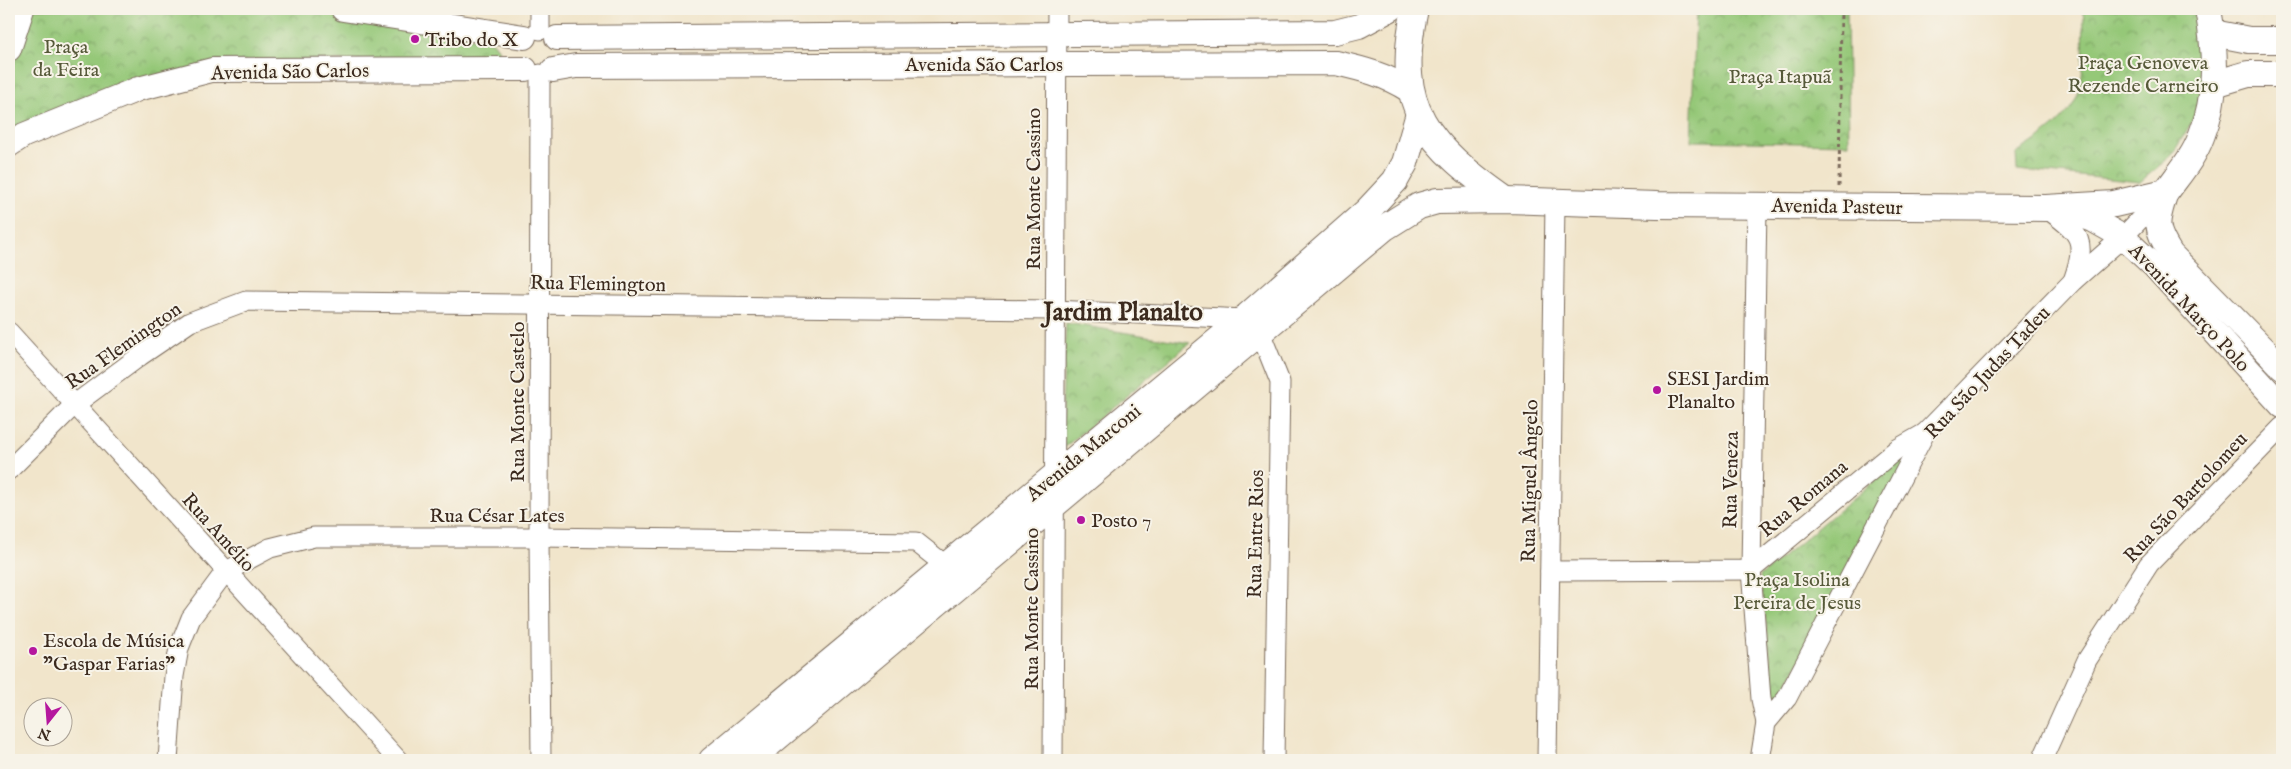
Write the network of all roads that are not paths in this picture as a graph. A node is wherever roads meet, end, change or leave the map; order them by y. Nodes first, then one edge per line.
1 (22, 9) edge
2 (343, 9) edge
3 (1057, 9) edge
4 (1391, 9) edge
5 (1415, 9) edge
6 (2210, 21) edge
7 (540, 29) edge
8 (1335, 32) junction
9 (1056, 33) junction
10 (2282, 40) edge
11 (9, 49) edge
12 (1336, 63) junction
13 (1056, 64) junction
14 (539, 71) junction
15 (2282, 74) edge
16 (2214, 84) junction
17 (1409, 90) junction
18 (1418, 117) junction
19 (9, 145) edge
20 (2166, 192) junction
21 (1506, 200) junction
22 (1555, 203) junction
23 (1757, 206) junction
24 (2054, 208) junction
25 (1376, 219) junction
26 (2123, 238) junction
27 (2073, 281) junction
28 (539, 305) junction
29 (1055, 310) junction
30 (1252, 326) junction
31 (9, 332) edge
32 (2282, 367) edge
33 (74, 405) junction
34 (2282, 406) edge
35 (2282, 427) edge
36 (1925, 433) junction
37 (9, 470) edge
38 (1054, 476) junction
39 (1054, 506) junction
40 (539, 537) junction
41 (1751, 570) junction
42 (1550, 571) junction
43 (225, 572) junction
44 (955, 573) junction
45 (1766, 723) junction
46 (168, 760) edge
47 (398, 760) edge
48 (541, 760) edge
49 (712, 760) edge
50 (750, 760) edge
51 (1052, 760) edge
52 (1274, 760) edge
53 (1547, 760) edge
54 (1760, 760) edge
55 (2042, 760) edge

1 - 11 street
2 - 7 street, Avenida São Carlos
3 - 9 street, Rua Monte Cassino
4 - 8 street, Avenida São Carlos
5 - 17 main road
6 - 10 main road
6 - 16 main road, Rua São Judas Tadeu
7 - 9 street, Avenida São Carlos
7 - 14 street
7 - 14 street
8 - 9 street, Avenida São Carlos
8 - 12 street
9 - 13 street, Rua Monte Cassino
12 - 13 street, Avenida São Carlos
12 - 17 street, Avenida São Carlos
13 - 14 street, Avenida São Carlos
13 - 29 street, Rua Monte Cassino
14 - 19 street, Avenida São Carlos
14 - 28 street, Rua Monte Castelo
15 - 16 main road
16 - 20 main road, Rua São Judas Tadeu
17 - 18 main road
18 - 21 main road
18 - 25 main road, Avenida Marconi
20 - 24 main road, Avenida Pasteur
20 - 26 street, Rua São Judas Tadeu
20 - 32 street, Avenida Março Polo
21 - 22 main road, Avenida Pasteur
21 - 25 main road, Avenida Marconi
22 - 23 main road, Avenida Pasteur
22 - 42 street, Rua Miguel Ângelo
23 - 24 main road, Avenida Pasteur
23 - 41 street, Rua Veneza
24 - 26 street, Avenida Março Polo
24 - 27 street, Rua São Judas Tadeu
25 - 30 main road, Avenida Marconi
26 - 27 street, Rua São Judas Tadeu
26 - 34 street, Avenida Março Polo
27 - 36 street, Rua São Judas Tadeu
28 - 29 street, Rua Flemington
28 - 33 street, Rua Flemington
28 - 40 street, Rua Monte Castelo
29 - 30 street, Rua Flemington
29 - 38 street, Rua Monte Cassino
30 - 38 main road, Avenida Marconi
30 - 39 main road, Avenida Marconi
30 - 52 street, Rua Entre Rios
31 - 33 street, Rua Amélio
33 - 37 street, Rua Flemington
33 - 43 street, Rua Amélio
35 - 55 street, Rua São Bartolomeu
36 - 41 street, Rua Romana
36 - 45 street, Rua São Judas Tadeu
38 - 39 street, Rua Monte Cassino
38 - 44 main road, Avenida Marconi
39 - 44 main road, Avenida Marconi
39 - 51 street, Rua Monte Cassino
40 - 43 street, Rua César Lates
40 - 44 street, Rua César Lates
40 - 48 street, Rua Monte Castelo
41 - 42 street
41 - 45 street, Rua Veneza
42 - 53 street, Rua Miguel Ângelo
43 - 46 street, Rua César Lates
43 - 47 street, Rua Amélio
44 - 49 main road, Avenida Marconi
44 - 50 main road, Avenida Marconi
45 - 54 street, Rua São Judas Tadeu

